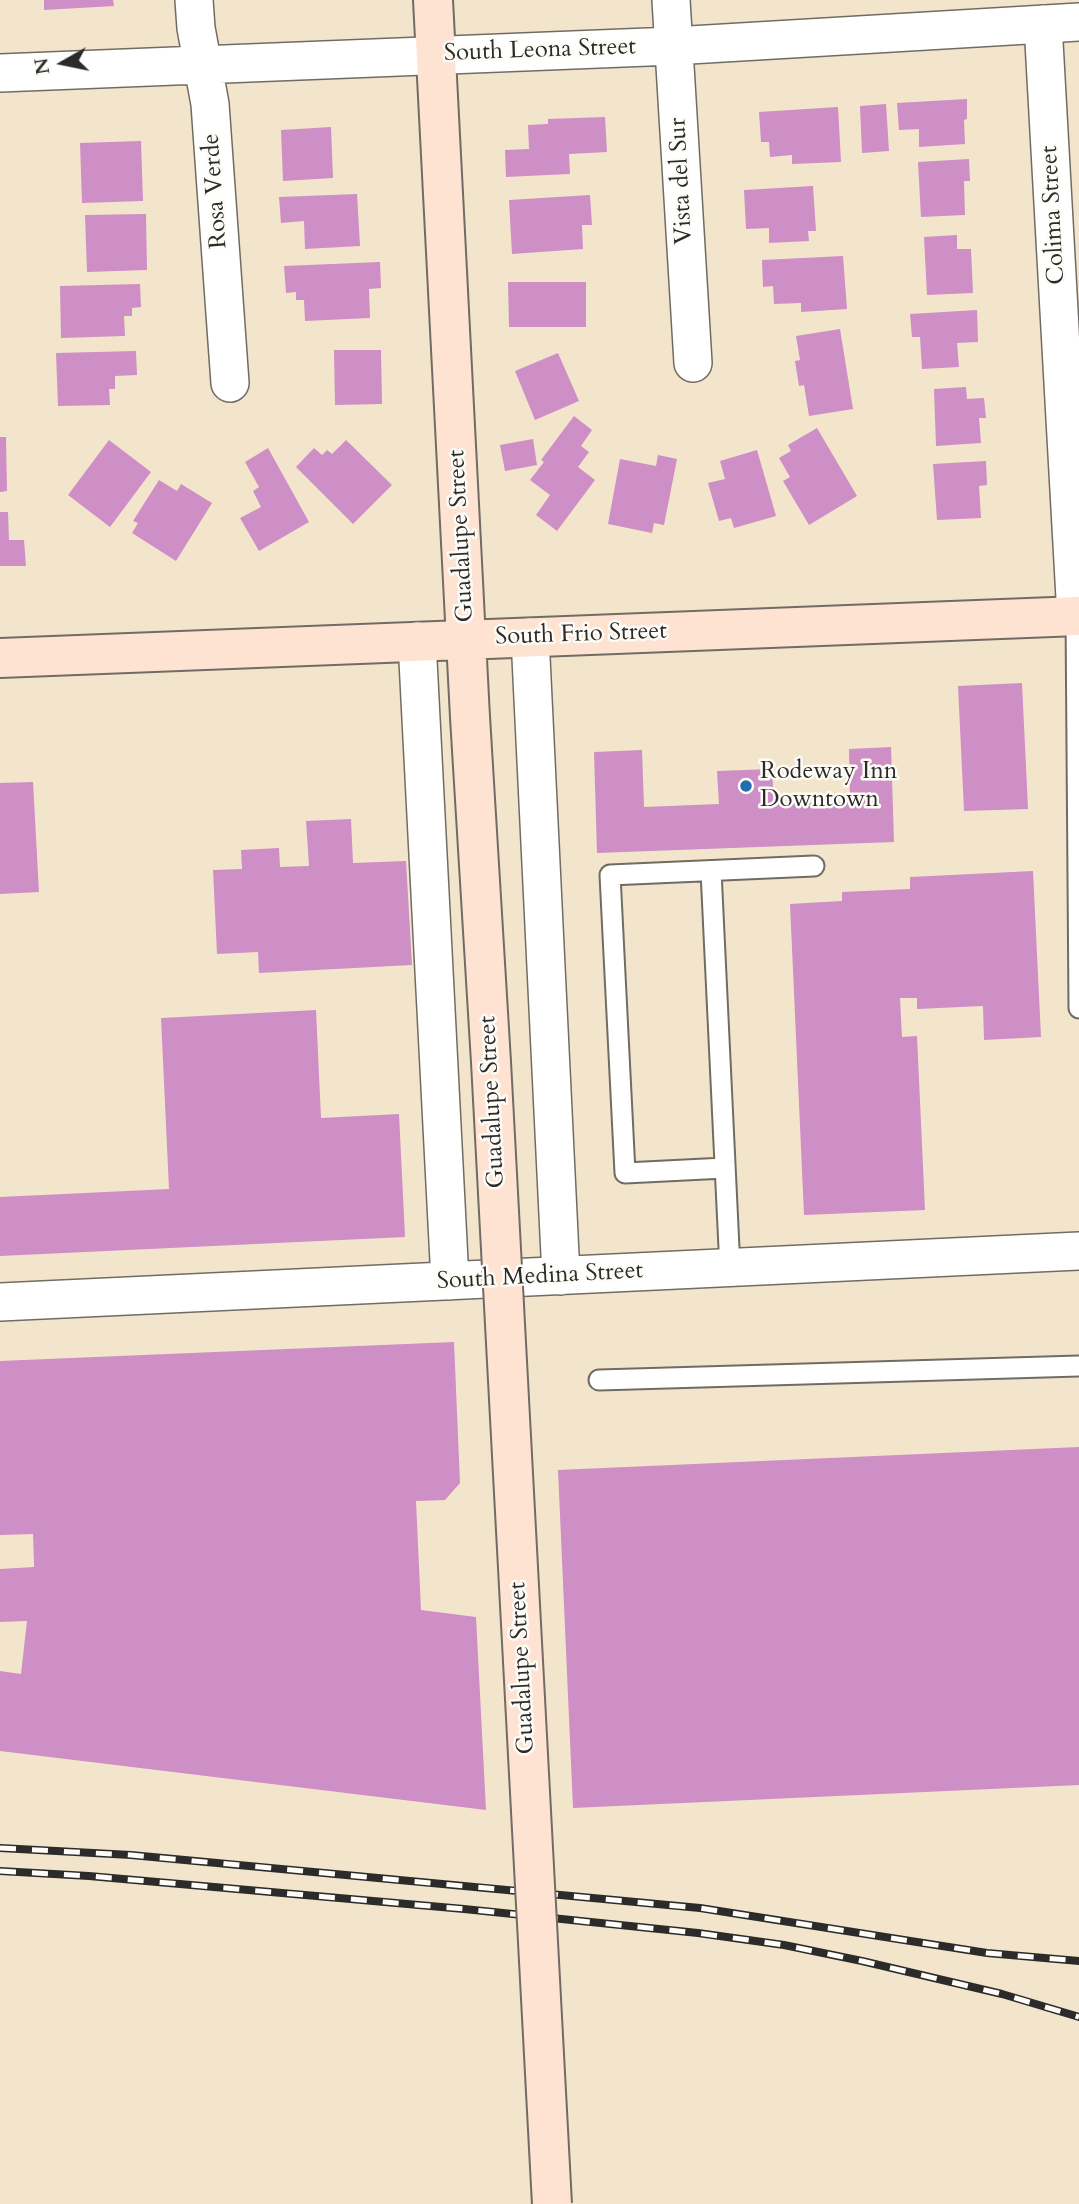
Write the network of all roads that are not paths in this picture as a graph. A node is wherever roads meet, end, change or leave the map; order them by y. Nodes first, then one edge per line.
1 (194, 0) edge
2 (433, 0) edge
3 (671, 0) edge
4 (1079, 22) edge
5 (1043, 24) junction
6 (673, 46) junction
7 (435, 55) junction
8 (204, 67) junction
9 (0, 74) edge
10 (693, 363) dead end
11 (230, 383) dead end
12 (1078, 616) edge
13 (530, 637) junction
14 (467, 640) junction
15 (416, 641) junction
16 (0, 658) edge
17 (814, 866) dead end
18 (711, 870) junction
19 (1079, 1007) edge
20 (725, 1168) junction
21 (1079, 1251) edge
22 (730, 1269) junction
23 (561, 1276) junction
24 (450, 1281) junction
25 (0, 1302) edge
26 (1079, 1366) edge
27 (599, 1380) dead end
28 (552, 2204) edge

1 - 8 street, Rosa Verde
2 - 7 main road, Guadalupe Street
3 - 6 street, Vista del Sur
4 - 5 street, South Leona Street
5 - 6 street, South Leona Street
5 - 12 street, Colima Street
6 - 7 street, South Leona Street
6 - 10 street, Vista del Sur
7 - 8 street, South Leona Street
7 - 14 main road, Guadalupe Street
8 - 9 street, South Leona Street
8 - 11 street, Rosa Verde
12 - 13 main road, South Frio Street
12 - 19 lane
13 - 14 main road, South Frio Street
13 - 23 street
14 - 15 main road, South Frio Street
14 - 28 main road, Guadalupe Street, bridge
15 - 16 main road, South Frio Street
15 - 24 street
17 - 18 lane
18 - 20 lane
18 - 20 lane
20 - 22 lane
21 - 22 street, South Medina Street
22 - 23 street, South Medina Street
23 - 24 street, South Medina Street
24 - 25 street, South Medina Street
26 - 27 lane

